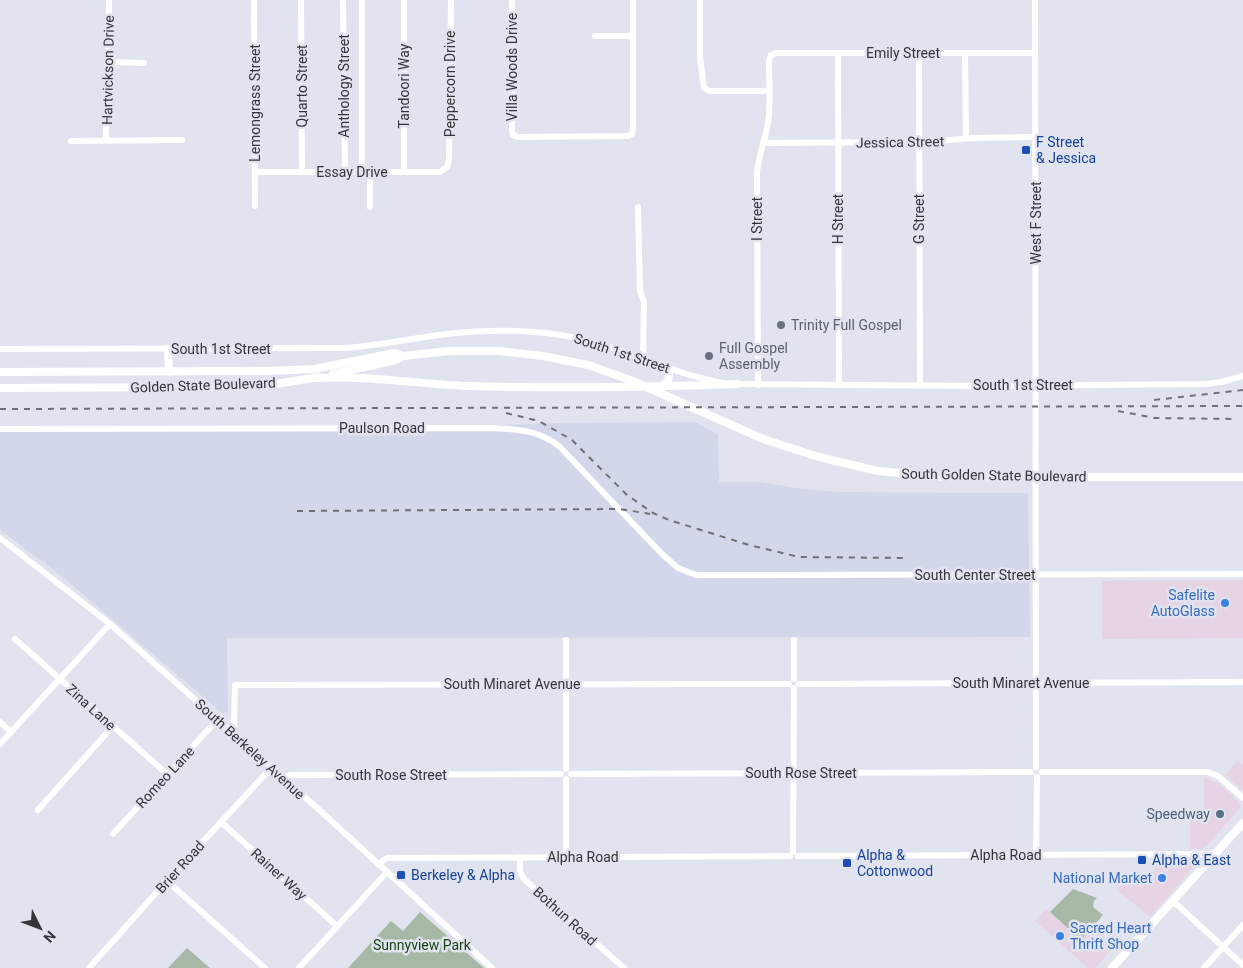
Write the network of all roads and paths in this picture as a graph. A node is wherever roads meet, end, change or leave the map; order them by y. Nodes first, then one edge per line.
1 (109, 0) edge
2 (254, 0) edge
3 (301, 0) edge
4 (344, 0) edge
5 (362, 0) edge
6 (404, 0) edge
7 (451, 0) edge
8 (512, 0) edge
9 (633, 0) edge
10 (700, 0) edge
11 (1035, 0) edge
12 (595, 36) dead end
13 (633, 36) junction
14 (919, 52) junction
15 (838, 53) junction
16 (965, 53) junction
17 (1035, 53) junction
18 (771, 55) joint
19 (108, 62) junction
20 (144, 63) dead end
21 (769, 91) junction
22 (1036, 137) junction
23 (966, 138) junction
24 (71, 140) dead end
25 (106, 140) junction
26 (182, 140) dead end
27 (919, 142) junction
28 (763, 143) junction
29 (838, 143) junction
30 (448, 167) joint
31 (255, 172) junction
32 (302, 172) junction
33 (345, 172) junction
34 (362, 172) junction
35 (370, 172) junction
36 (404, 172) junction
37 (255, 206) dead end
38 (370, 207) dead end
39 (638, 207) dead end
40 (0, 349) edge
41 (168, 349) junction
42 (527, 353) joint
43 (403, 356) junction
44 (643, 358) junction
45 (670, 369) junction
46 (0, 372) edge
47 (169, 372) junction
48 (1243, 376) edge
49 (316, 378) junction
50 (738, 384) junction
51 (758, 385) junction
52 (839, 385) junction
53 (920, 385) junction
54 (1036, 385) junction
55 (662, 386) junction
56 (0, 388) edge
57 (0, 429) edge
58 (1243, 477) edge
59 (1036, 478) junction
60 (0, 538) edge
61 (1036, 574) junction
62 (1243, 574) edge
63 (707, 576) joint
64 (110, 624) junction
65 (14, 639) dead end
66 (566, 640) dead end
67 (794, 640) dead end
68 (60, 679) junction
69 (1243, 682) edge
70 (1036, 683) junction
71 (566, 684) junction
72 (794, 684) junction
73 (217, 720) junction
74 (0, 722) edge
75 (113, 726) junction
76 (11, 732) junction
77 (232, 733) junction
78 (0, 744) edge
79 (271, 768) junction
80 (1036, 772) junction
81 (794, 773) junction
82 (566, 774) junction
83 (168, 775) junction
84 (283, 778) junction
85 (1243, 798) edge
86 (38, 810) dead end
87 (220, 822) junction
88 (1243, 823) edge
89 (113, 834) dead end
90 (794, 854) junction
91 (1215, 854) junction
92 (1036, 855) junction
93 (520, 857) junction
94 (566, 857) junction
95 (378, 864) junction
96 (387, 872) junction
97 (167, 880) junction
98 (1173, 902) junction
99 (1243, 925) edge
100 (337, 926) junction
101 (1223, 947) junction
102 (1243, 965) edge
103 (89, 968) edge
104 (265, 968) edge
105 (299, 968) edge
106 (492, 968) edge
107 (624, 968) edge
108 (1112, 968) edge
109 (1204, 968) edge

1 - 19 street, Hartvickson Drive
2 - 31 street, Lemongrass Street
3 - 32 street, Quarto Street
4 - 33 street, Anthology Street
5 - 34 street, Anthology Street
6 - 36 street, Tandoori Way
7 - 30 street, Peppercorn Drive
8 - 13 street, Villa Woods Drive
9 - 13 street
10 - 21 street
11 - 17 street, West F Street
12 - 13 street
14 - 15 street, Emily Street
14 - 16 street, Emily Street
14 - 27 street, G Street
15 - 18 street, Emily Street
15 - 29 street, H Street
16 - 17 street, Emily Street
16 - 23 street
17 - 22 street, West F Street
18 - 21 street, I Street
19 - 20 street
19 - 25 street, Hartvickson Drive
21 - 28 street, I Street
22 - 23 street, Jessica Street
22 - 54 street, West F Street
23 - 27 street, Jessica Street
24 - 25 street
25 - 26 street
27 - 29 street, Jessica Street
27 - 53 street, G Street
28 - 29 street, Jessica Street
28 - 51 street, I Street
29 - 52 street, H Street
30 - 36 street, Essay Drive
31 - 32 street, Essay Drive
31 - 37 street, Lemongrass Street
32 - 33 street, Essay Drive
33 - 34 street, Essay Drive
34 - 35 street, Essay Drive
35 - 36 street, Essay Drive
35 - 38 street
39 - 44 street
40 - 41 street, South 1st Street
41 - 44 street, South 1st Street
41 - 47 main road
42 - 43 main road, Golden State Boulevard
42 - 59 main road, South Golden State Boulevard
43 - 47 main road, Golden State Boulevard
43 - 49 main road, Golden State Boulevard
44 - 45 street, South 1st Street
45 - 50 street, South 1st Street
45 - 55 main road
46 - 47 main road, Golden State Boulevard
48 - 54 street, South 1st Street
49 - 55 main road
49 - 56 main road, Golden State Boulevard
50 - 51 street, South 1st Street
50 - 55 main road
51 - 52 street, South 1st Street
52 - 53 street, South 1st Street
53 - 54 street, South 1st Street
54 - 59 street, West F Street
57 - 63 street, Paulson Road
58 - 59 main road, South Golden State Boulevard
59 - 61 street, West F Street
60 - 64 street, South Berkeley Avenue
61 - 62 street, South Center Street
61 - 63 street, South Center Street
61 - 70 street, West F Street
64 - 68 street
64 - 73 street, South Berkeley Avenue
65 - 68 street, Zina Lane
66 - 71 street
67 - 72 street
68 - 75 street, Zina Lane
68 - 76 street
69 - 70 street, South Minaret Avenue
70 - 72 street, South Minaret Avenue
70 - 80 street, West F Street
71 - 72 street, South Minaret Avenue
71 - 77 street, South Minaret Avenue
71 - 82 street
72 - 81 street
73 - 77 street, South Berkeley Avenue
73 - 83 street, Romeo Lane
74 - 76 street
75 - 83 street, Zina Lane
75 - 86 street
76 - 78 street
77 - 79 street, South Berkeley Avenue
79 - 84 street, South Berkeley Avenue
79 - 87 street, Brier Road
80 - 81 street, South Rose Street
80 - 85 street, South Rose Street
80 - 92 street, West F Street
81 - 82 street, South Rose Street
81 - 90 street
82 - 84 street, South Rose Street
82 - 94 street
83 - 89 street, Romeo Lane
84 - 95 street, South Berkeley Avenue
87 - 97 street, Brier Road
87 - 100 street, Rainer Way
88 - 91 main road
90 - 92 street, Alpha Road
90 - 94 street, Alpha Road
91 - 92 street, Alpha Road
91 - 98 main road
93 - 94 street, Alpha Road
93 - 95 street, Alpha Road
93 - 107 street, Bothun Road
95 - 96 street, South Berkeley Avenue
96 - 100 street
96 - 106 street, South Berkeley Avenue
97 - 103 street, Brier Road
97 - 104 street
98 - 101 street
98 - 108 main road
99 - 101 street
100 - 105 street
101 - 102 street
101 - 109 street

